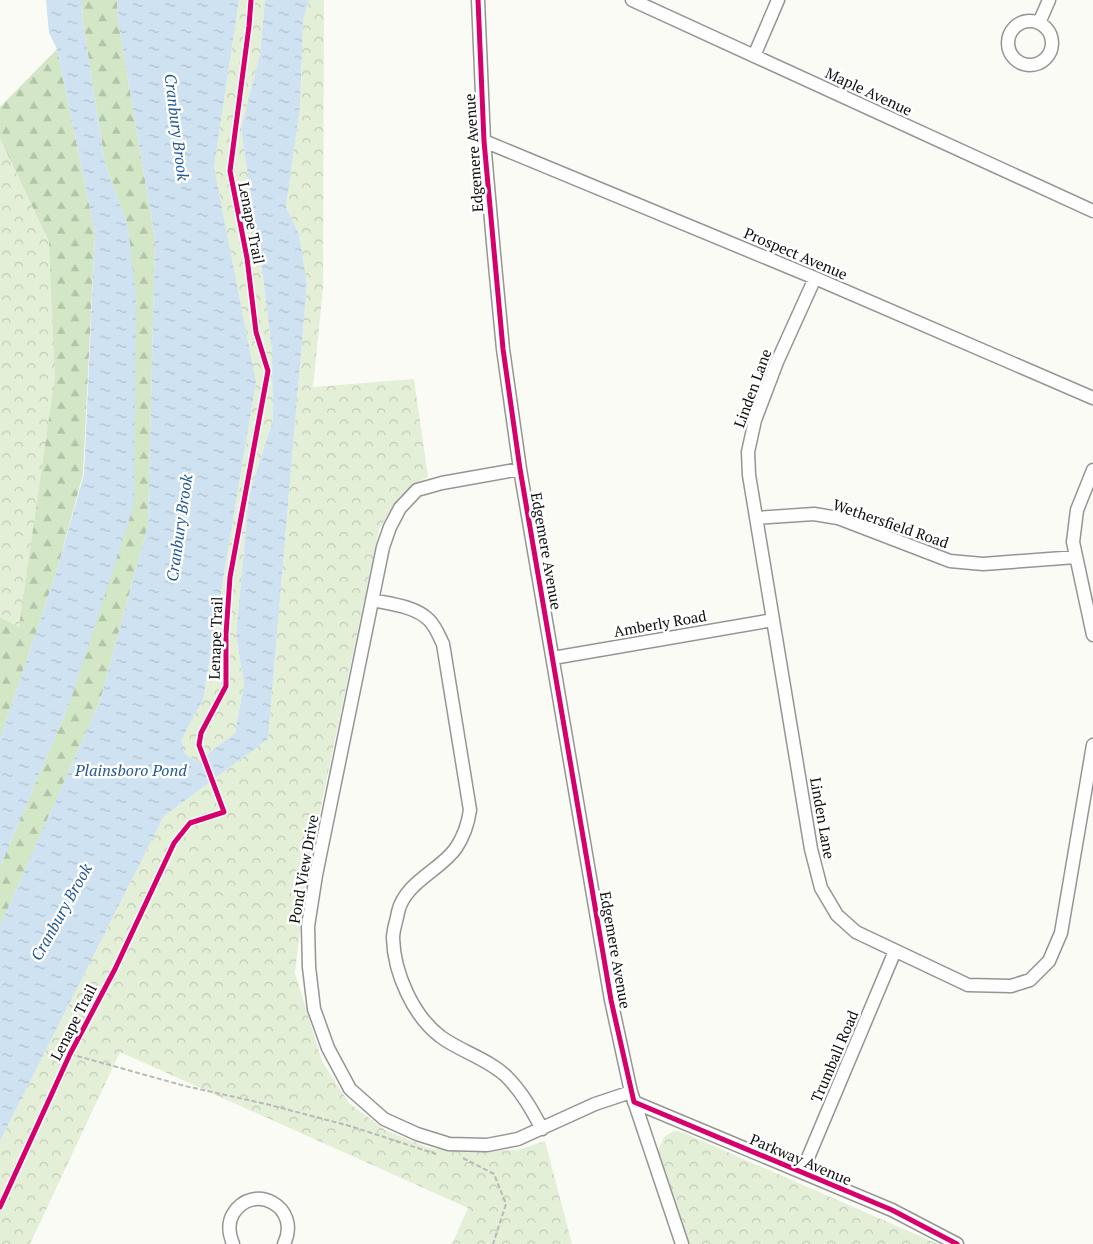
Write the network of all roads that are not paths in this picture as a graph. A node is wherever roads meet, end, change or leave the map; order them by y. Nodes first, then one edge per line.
1 (478, 0) edge
2 (632, 0) edge
3 (778, 0) edge
4 (1049, 0) edge
5 (1039, 23) dead end
6 (754, 56) junction
7 (484, 141) junction
8 (1093, 211) edge
9 (815, 278) junction
10 (1093, 398) edge
11 (520, 469) junction
12 (1093, 470) edge
13 (756, 518) junction
14 (1076, 557) junction
15 (372, 600) junction
16 (773, 620) junction
17 (1093, 635) edge
18 (553, 658) junction
19 (1093, 745) edge
20 (895, 951) junction
21 (632, 1097) junction
22 (542, 1129) junction
23 (802, 1172) junction
24 (234, 1244) edge
25 (284, 1244) edge
26 (682, 1244) edge
27 (957, 1244) edge

1 - 7 street, Edgemere Avenue
2 - 6 street, Maple Avenue
3 - 6 street
4 - 5 street
6 - 8 street, Maple Avenue
7 - 9 street, Prospect Avenue
7 - 11 street, Edgemere Avenue
9 - 10 street, Prospect Avenue
9 - 13 street, Linden Lane
11 - 15 street, Pond View Drive
11 - 18 street, Edgemere Avenue
12 - 14 street
13 - 14 street, Wethersfield Road
13 - 16 street, Linden Lane
14 - 17 street
15 - 22 street
15 - 22 street, Pond View Drive
16 - 18 street, Amberly Road
16 - 20 street, Linden Lane
18 - 21 street, Edgemere Avenue
19 - 20 street, Linden Lane
20 - 23 street, Trumball Road
21 - 22 street, Pond View Drive
21 - 23 street, Parkway Avenue
21 - 26 street, Edgemere Avenue
23 - 27 street, Parkway Avenue
24 - 25 street

